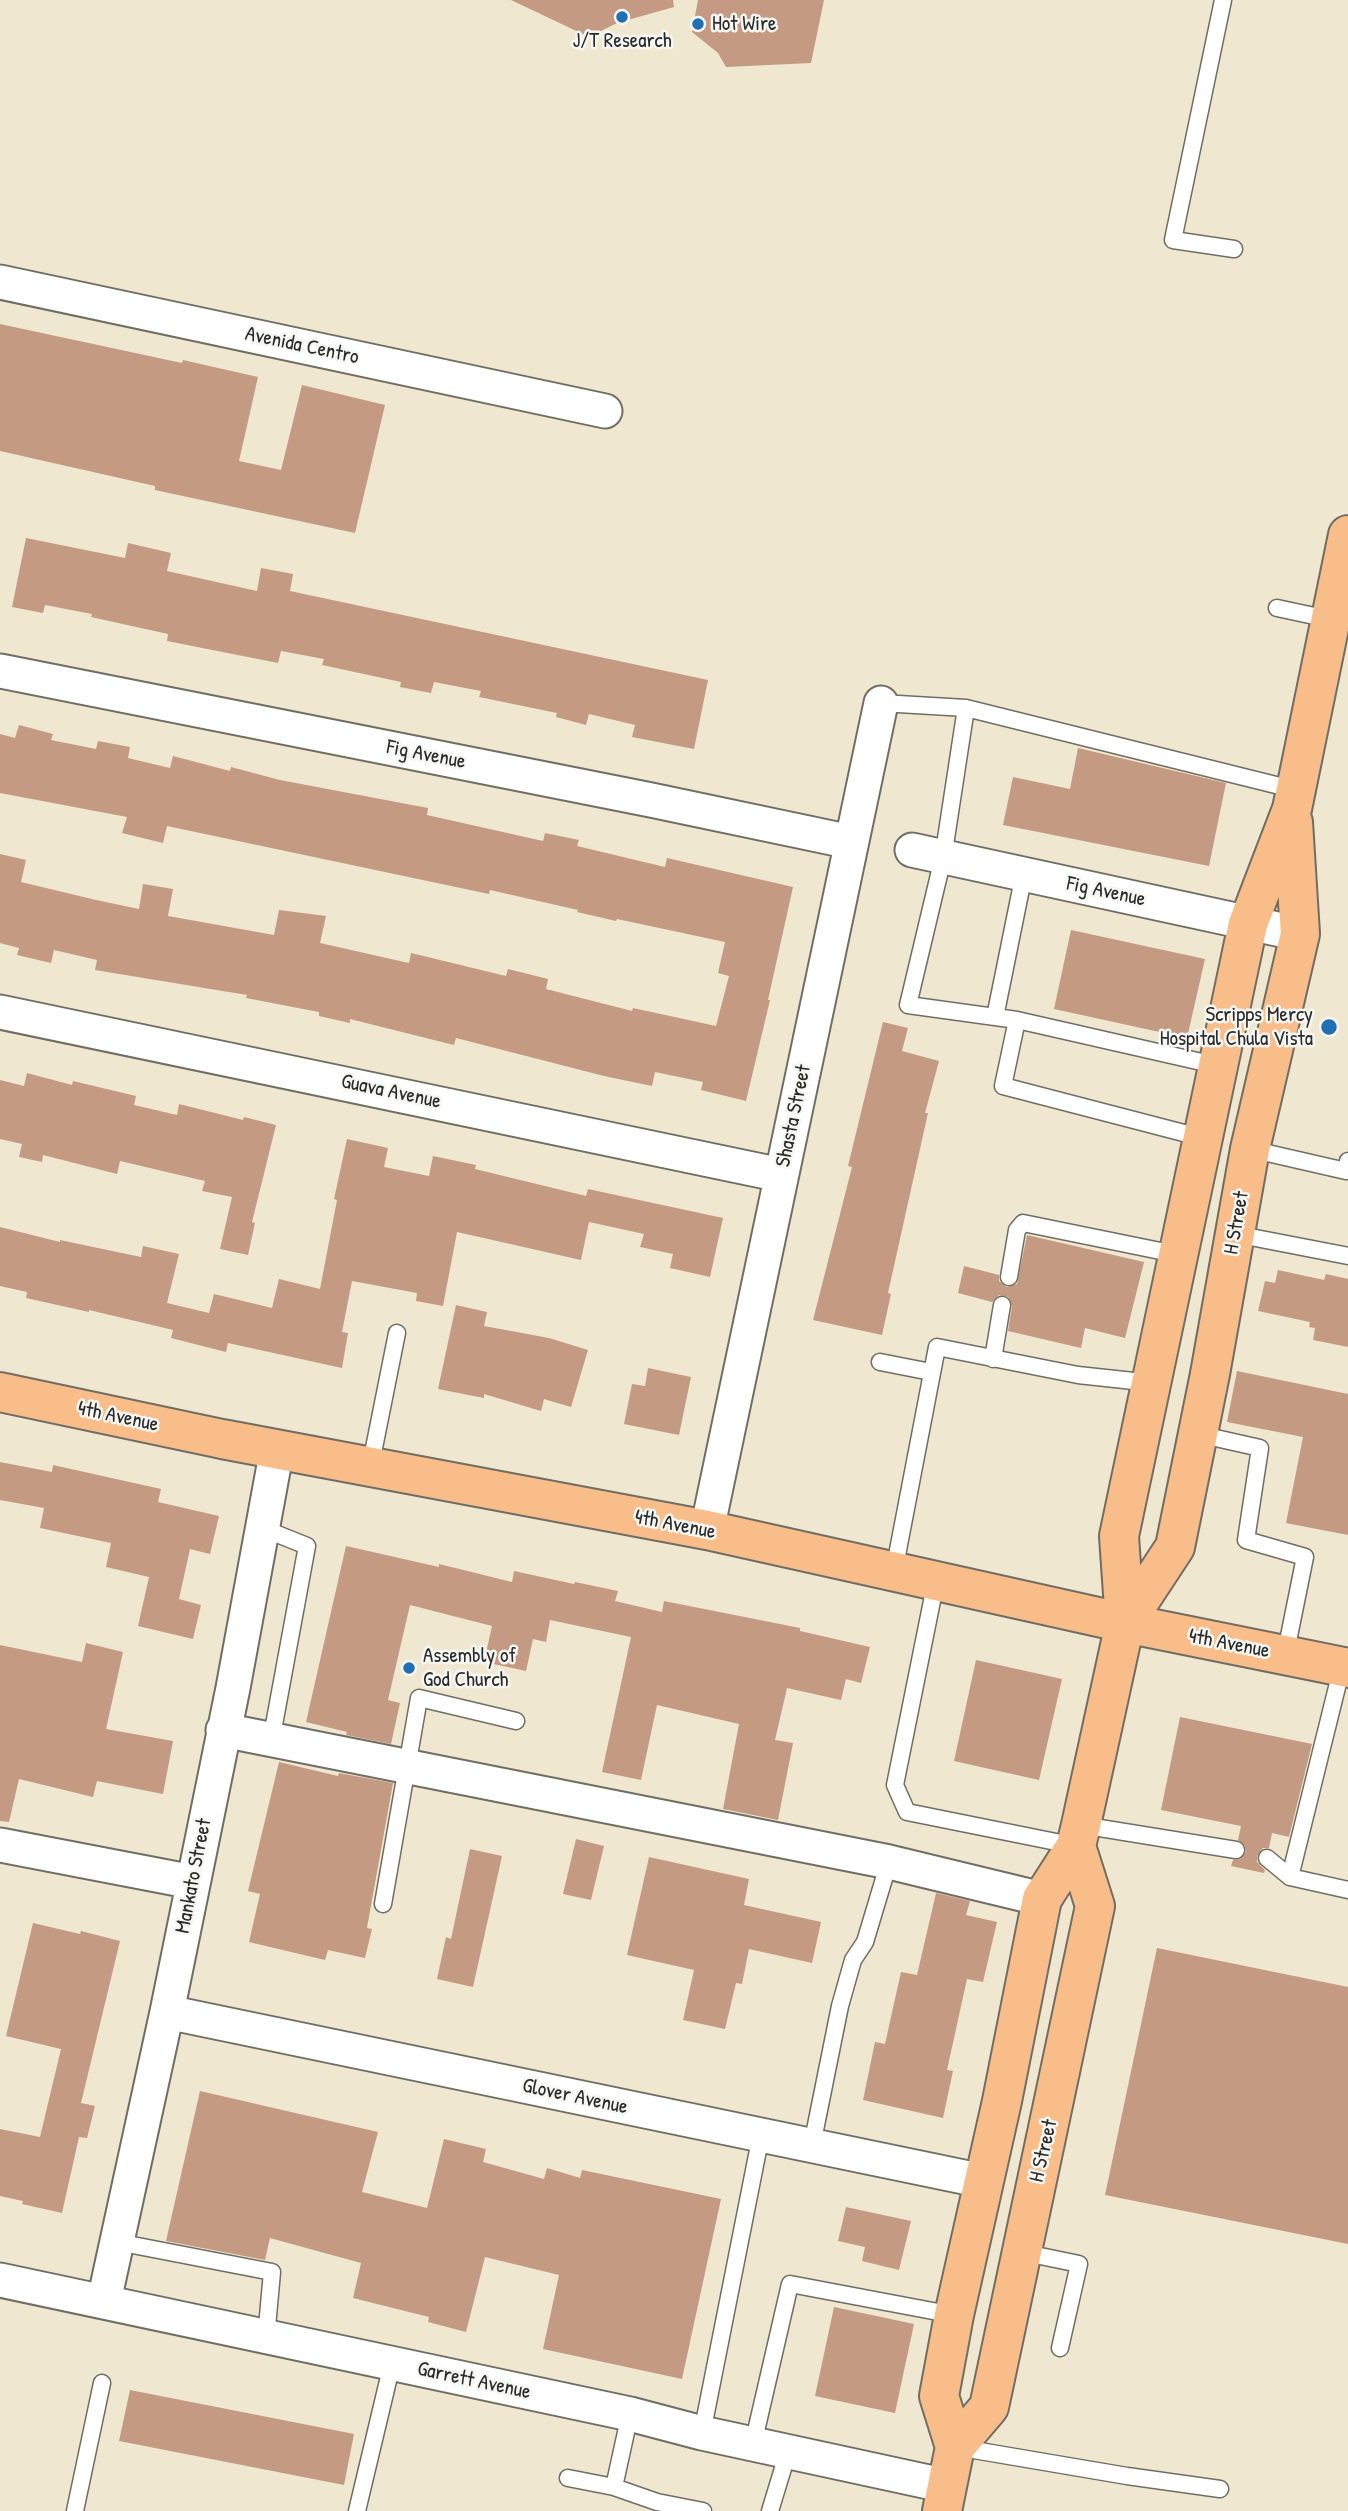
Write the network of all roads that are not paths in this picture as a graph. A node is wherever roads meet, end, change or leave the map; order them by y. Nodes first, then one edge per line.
1 (1223, 0) edge
2 (1234, 249) dead end
3 (0, 282) edge
4 (605, 411) dead end
5 (1348, 534) edge
6 (1277, 608) dead end
7 (1339, 621) edge
8 (0, 671) edge
9 (880, 703) joint
10 (966, 708) junction
11 (1294, 800) junction
12 (851, 842) junction
13 (928, 854) junction
14 (1024, 874) junction
15 (1248, 924) junction
16 (1300, 934) junction
17 (0, 1012) edge
18 (995, 1017) junction
19 (1017, 1020) junction
20 (1219, 1066) junction
21 (1203, 1138) junction
22 (1250, 1149) junction
23 (1347, 1168) edge
24 (781, 1175) junction
25 (1235, 1234) junction
26 (1180, 1255) junction
27 (1348, 1256) edge
28 (1009, 1277) dead end
29 (1002, 1305) dead end
30 (397, 1333) dead end
31 (993, 1359) junction
32 (880, 1362) dead end
33 (931, 1372) junction
34 (1152, 1383) junction
35 (0, 1392) edge
36 (1198, 1434) junction
37 (276, 1449) junction
38 (370, 1468) junction
39 (262, 1528) junction
40 (707, 1530) junction
41 (894, 1571) junction
42 (936, 1581) junction
43 (1125, 1623) junction
44 (1285, 1656) junction
45 (1345, 1668) edge
46 (516, 1721) dead end
47 (223, 1730) junction
48 (271, 1741) junction
49 (408, 1768) junction
50 (1078, 1836) junction
51 (0, 1845) edge
52 (1236, 1850) dead end
53 (1267, 1858) dead end
54 (889, 1862) junction
55 (1290, 1877) junction
56 (193, 1882) junction
57 (1348, 1890) edge
58 (1042, 1899) junction
59 (383, 1905) dead end
60 (1024, 1988) junction
61 (167, 2012) junction
62 (761, 2135) junction
63 (812, 2145) junction
64 (983, 2180) junction
65 (1033, 2198) junction
66 (117, 2242) junction
67 (1021, 2252) junction
68 (0, 2280) edge
69 (104, 2301) junction
70 (954, 2315) junction
71 (266, 2337) junction
72 (1060, 2348) dead end
73 (392, 2364) junction
74 (102, 2383) dead end
75 (630, 2414) junction
76 (702, 2433) junction
77 (753, 2444) junction
78 (955, 2447) junction
79 (788, 2452) junction
80 (568, 2478) dead end
81 (614, 2487) junction
82 (1220, 2489) dead end
83 (944, 2499) edge
84 (75, 2511) edge
85 (357, 2511) edge
86 (703, 2511) edge
87 (770, 2511) edge

1 - 2 lane
3 - 4 street, Avenida Centro
5 - 7 main road, H Street
6 - 7 lane
7 - 11 main road, H Street
8 - 12 street, Fig Avenue
9 - 10 lane
9 - 12 street, Shasta Street
10 - 11 lane
10 - 13 lane
11 - 15 main road, H Street
11 - 16 main road, H Street
12 - 24 street, Shasta Street
13 - 14 street, Fig Avenue
13 - 18 lane
14 - 15 street, Fig Avenue
14 - 18 lane
15 - 16 street, Fig Avenue
15 - 20 main road, H Street
16 - 22 main road, H Street
17 - 24 street, Guava Avenue
18 - 19 lane
19 - 20 lane
19 - 21 lane
20 - 21 main road, H Street
21 - 26 main road, H Street
22 - 23 lane
22 - 25 main road, H Street
24 - 40 street, Shasta Street
25 - 27 lane
25 - 36 main road, H Street
26 - 28 lane
26 - 34 main road, H Street
29 - 31 lane
30 - 38 lane
31 - 33 lane
31 - 34 lane
32 - 33 lane
33 - 41 lane
34 - 43 main road, H Street
35 - 37 main road, 4th Avenue
36 - 43 main road, H Street
36 - 44 lane
37 - 38 main road, 4th Avenue
37 - 39 street, Mankato Street
38 - 40 main road, 4th Avenue
39 - 47 street, Mankato Street
39 - 48 lane
40 - 41 main road, 4th Avenue
41 - 42 main road, 4th Avenue
42 - 43 main road, 4th Avenue
42 - 50 lane
43 - 44 main road, 4th Avenue
43 - 50 main road, H Street
44 - 45 main road, 4th Avenue
45 - 55 lane
46 - 49 lane
47 - 48 street
47 - 56 street, Mankato Street
48 - 49 street
49 - 54 street
49 - 59 lane
50 - 52 lane
50 - 58 main road, H Street
50 - 65 main road, H Street
51 - 56 street
53 - 55 lane
54 - 58 street
54 - 63 lane
55 - 57 lane
56 - 61 street, Mankato Street
58 - 60 main road, H Street
60 - 64 main road, H Street
60 - 65 main road
61 - 62 street, Glover Avenue
61 - 66 street, Mankato Street
62 - 63 street, Glover Avenue
62 - 76 lane
63 - 64 street, Glover Avenue
64 - 70 main road, H Street
65 - 67 main road, H Street
66 - 69 street, Mankato Street
66 - 71 lane
67 - 72 lane
67 - 78 main road, H Street
68 - 69 street, Garrett Avenue
69 - 71 street, Garrett Avenue
70 - 77 lane
70 - 78 main road, H Street
71 - 73 street, Garrett Avenue
73 - 75 street, Garrett Avenue
73 - 85 lane
74 - 84 lane
75 - 76 street, Garrett Avenue
75 - 81 lane
76 - 77 street, Garrett Avenue
77 - 79 street, Garrett Avenue
78 - 82 lane
78 - 83 main road, H Street
79 - 83 street, Garrett Avenue
79 - 87 lane
80 - 81 lane
81 - 86 lane

